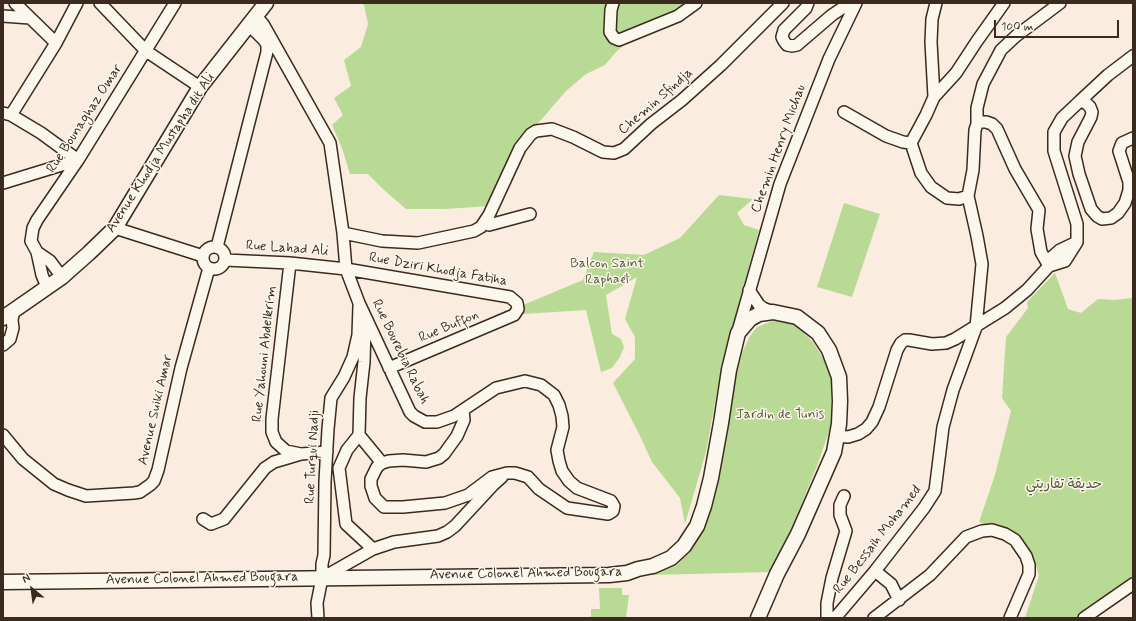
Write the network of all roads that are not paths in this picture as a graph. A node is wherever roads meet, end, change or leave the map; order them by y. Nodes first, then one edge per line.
1 (15, 3) edge
2 (77, 3) edge
3 (100, 3) edge
4 (175, 3) edge
5 (266, 3) edge
6 (613, 3) edge
7 (696, 3) edge
8 (783, 3) edge
9 (808, 3) edge
10 (850, 3) edge
11 (856, 3) edge
12 (936, 3) edge
13 (1004, 3) edge
14 (1060, 3) edge
15 (3, 16) edge
16 (30, 18) junction
17 (252, 20) junction
18 (56, 43) junction
19 (270, 44) junction
20 (146, 51) junction
21 (1133, 56) edge
22 (200, 87) junction
23 (934, 97) junction
24 (1080, 101) junction
25 (844, 112) dead end
26 (7, 114) edge
27 (977, 124) junction
28 (1133, 138) edge
29 (911, 143) junction
30 (78, 160) junction
31 (3, 182) edge
32 (968, 196) junction
33 (530, 214) dead end
34 (485, 222) junction
35 (115, 228) junction
36 (343, 233) junction
37 (217, 246) junction
38 (38, 252) junction
39 (203, 256) junction
40 (225, 260) junction
41 (290, 263) junction
42 (1049, 266) junction
43 (209, 268) junction
44 (346, 269) junction
45 (62, 277) junction
46 (46, 287) junction
47 (750, 290) junction
48 (359, 303) junction
49 (518, 309) joint
50 (772, 312) junction
51 (9, 314) edge
52 (365, 316) junction
53 (976, 327) junction
54 (738, 333) junction
55 (3, 345) edge
56 (389, 368) junction
57 (463, 410) junction
58 (3, 435) edge
59 (359, 435) junction
60 (836, 436) junction
61 (327, 452) junction
62 (301, 454) junction
63 (382, 463) junction
64 (507, 473) junction
65 (844, 496) dead end
66 (203, 519) dead end
67 (373, 549) junction
68 (875, 571) junction
69 (322, 578) junction
70 (3, 582) edge
71 (1133, 584) edge
72 (899, 600) junction
73 (1010, 616) edge
74 (318, 618) edge
75 (758, 618) edge
76 (827, 618) edge
77 (835, 618) edge
78 (874, 618) edge
79 (1084, 618) edge

1 - 16 street
2 - 18 street
3 - 20 street
4 - 20 street, Rue Bounaghaz Omar
5 - 17 main road, Avenue Khodja Mustapha dit Ali
6 - 7 street
8 - 34 street, Chemin Sfindja
9 - 10 street
11 - 47 street, Chemin Henry Michau
12 - 23 street
13 - 23 street
14 - 27 street
15 - 16 street
16 - 18 street
17 - 19 street, Rue Bourebia Rabah
17 - 22 main road, Avenue Khodja Mustapha dit Ali
18 - 26 street
19 - 36 street, Rue Bourebia Rabah
19 - 37 street
20 - 22 street
20 - 30 street, Rue Bounaghaz Omar
21 - 24 street
22 - 35 main road, Avenue Khodja Mustapha dit Ali
23 - 29 street
24 - 28 street
24 - 42 street
25 - 29 street
26 - 30 street
27 - 32 street
27 - 42 street
29 - 32 street
30 - 31 street
30 - 38 street, Rue Bounaghaz Omar
32 - 53 street, Rue Bessaih Mohamed
33 - 34 street
34 - 36 street
35 - 39 street
35 - 45 main road, Avenue Khodja Mustapha dit Ali
36 - 44 street, Rue Bourebia Rabah
37 - 39 street
37 - 40 street
38 - 45 street
38 - 46 street, Rue Bounaghaz Omar
39 - 43 street
40 - 41 street, Rue Lahad Ali
40 - 43 street
41 - 44 street, Rue Lahad Ali
41 - 62 street, Rue Yahouni Abdelkrim
42 - 53 street
43 - 58 street, Avenue Suiki Amar
44 - 48 street, Rue Bourebia Rabah
44 - 49 street, Rue Dziri Khodja Fatiha
45 - 46 main road, Avenue Khodja Mustapha dit Ali
46 - 51 main road, Avenue Khodja Mustapha dit Ali
47 - 50 street
47 - 54 street, Chemin Henry Michau
48 - 52 street, Rue Bourebia Rabah
48 - 61 street, Rue Turqui Nadji
49 - 56 street, Rue Buffon
50 - 54 main road, Avenue Colonel Ahmed Bougara
50 - 60 main road, Avenue Colonel Ahmed Bougara
51 - 55 street
52 - 56 street, Rue Bourebia Rabah
52 - 59 street
53 - 60 street
53 - 68 street, Rue Bessaih Mohamed
54 - 69 main road, Avenue Colonel Ahmed Bougara
56 - 57 street, Rue Bourebia Rabah
57 - 63 street
57 - 64 street, Rue Bourebia Rabah
59 - 63 street
59 - 67 street
60 - 75 main road, Avenue Colonel Ahmed Bougara
61 - 62 street
61 - 69 street, Rue Turqui Nadji
62 - 66 street
63 - 64 street
64 - 67 street
65 - 76 street
67 - 69 street
68 - 72 street
68 - 77 street, Rue Bessaih Mohamed
69 - 70 main road, Avenue Colonel Ahmed Bougara
69 - 74 street, Rue Turqui Nadji
71 - 79 street
72 - 73 street
72 - 78 street

